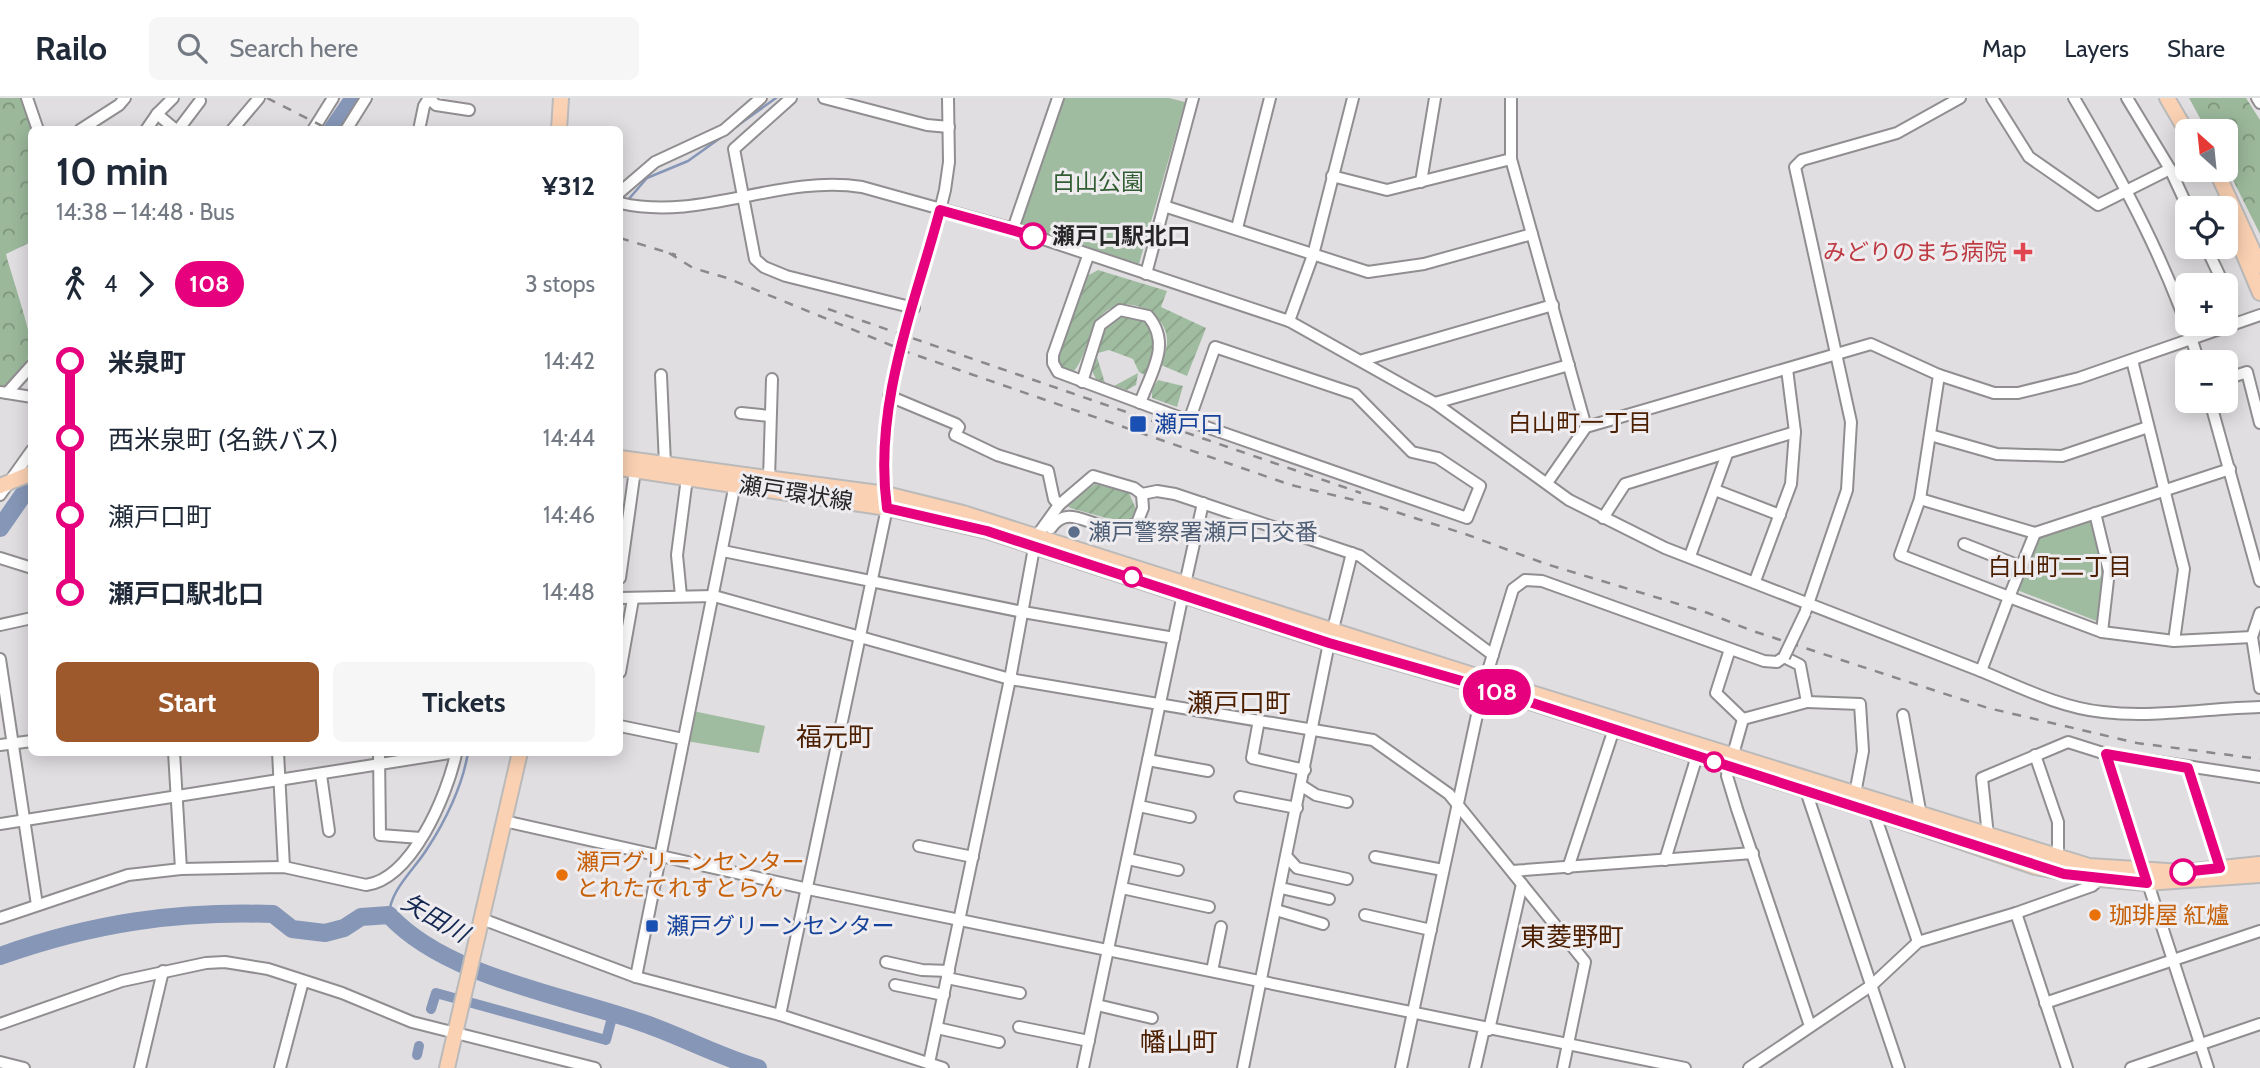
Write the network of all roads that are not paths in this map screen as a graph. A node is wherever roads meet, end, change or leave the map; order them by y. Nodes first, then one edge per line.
1 (27, 98) edge
2 (125, 98) edge
3 (173, 98) edge
4 (259, 98) edge
5 (333, 98) edge
6 (366, 98) edge
7 (429, 98) edge
8 (561, 98) edge
9 (761, 98) edge
10 (791, 98) edge
11 (824, 98) edge
12 (948, 98) edge
13 (1058, 98) edge
14 (1179, 98) edge
15 (1270, 98) edge
16 (1353, 98) edge
17 (1435, 98) edge
18 (1511, 98) edge
19 (1960, 98) edge
20 (1992, 98) edge
21 (2074, 98) edge
22 (2127, 98) edge
23 (2167, 98) edge
24 (2178, 98) edge
25 (2257, 98) edge
26 (1192, 100) edge
27 (200, 101) dead end
28 (2260, 103) edge
29 (470, 110) dead end
30 (157, 114) junction
31 (2179, 119) edge
32 (2189, 119) edge
33 (37, 126) edge
34 (86, 126) edge
35 (149, 126) edge
36 (172, 126) edge
37 (180, 126) edge
38 (235, 126) edge
39 (316, 126) edge
40 (348, 126) edge
41 (420, 126) edge
42 (559, 126) edge
43 (949, 127) junction
44 (1511, 159) junction
45 (2170, 169) junction
46 (1332, 176) junction
47 (1421, 182) junction
48 (2222, 182) edge
49 (2127, 187) junction
50 (623, 189) edge
51 (2182, 196) edge
52 (743, 198) junction
53 (623, 204) edge
54 (1164, 206) junction
55 (940, 210) junction
56 (1237, 228) junction
57 (1013, 229) junction
58 (1532, 234) junction
59 (2238, 241) edge
60 (1313, 254) junction
61 (1088, 256) junction
62 (2260, 266) edge
63 (1146, 274) junction
64 (2175, 288) edge
65 (2260, 293) edge
66 (1553, 305) junction
67 (914, 308) junction
68 (2260, 315) edge
69 (1289, 321) junction
70 (2191, 336) edge
71 (2192, 340) junction
72 (2195, 350) edge
73 (1837, 353) junction
74 (1363, 360) junction
75 (2132, 360) junction
76 (1569, 365) junction
77 (28, 369) edge
78 (1787, 369) junction
79 (661, 375) dead end
80 (1938, 375) junction
81 (2238, 375) edge
82 (772, 379) dead end
83 (1082, 382) junction
84 (4, 393) edge
85 (28, 396) edge
86 (889, 396) junction
87 (1140, 403) junction
88 (1435, 403) junction
89 (741, 413) dead end
90 (2214, 413) edge
91 (770, 416) junction
92 (1189, 421) junction
93 (2260, 423) edge
94 (1586, 427) junction
95 (2148, 427) junction
96 (1795, 432) junction
97 (1930, 435) junction
98 (1727, 454) junction
99 (28, 458) edge
100 (623, 458) edge
101 (665, 464) junction
102 (623, 468) edge
103 (2230, 469) junction
104 (635, 470) junction
105 (687, 478) junction
106 (17, 479) edge
107 (769, 479) junction
108 (1547, 483) junction
109 (735, 484) junction
110 (1715, 490) junction
111 (2163, 490) junction
112 (1142, 494) junction
113 (0, 495) edge
114 (1920, 499) junction
115 (886, 500) junction
116 (1203, 503) junction
117 (1059, 505) junction
118 (2095, 513) junction
119 (1780, 515) junction
120 (1603, 517) junction
121 (2035, 533) junction
122 (2260, 536) edge
123 (2248, 538) junction
124 (1038, 541) junction
125 (1964, 544) dead end
126 (723, 551) junction
127 (1352, 553) junction
128 (623, 556) edge
129 (1690, 556) junction
130 (0, 558) edge
131 (28, 567) edge
132 (2022, 567) junction
133 (873, 581) junction
134 (1755, 581) junction
135 (2260, 581) edge
136 (1184, 589) junction
137 (681, 596) junction
138 (714, 596) junction
139 (2009, 597) junction
140 (623, 598) edge
141 (634, 599) junction
142 (1807, 608) junction
143 (1023, 612) junction
144 (2260, 613) edge
145 (28, 619) edge
146 (0, 625) edge
147 (2102, 632) junction
148 (1331, 636) junction
149 (2252, 637) junction
150 (862, 638) junction
151 (1174, 638) junction
152 (2174, 641) junction
153 (1730, 649) junction
154 (1493, 655) junction
155 (623, 656) edge
156 (1784, 657) junction
157 (0, 659) edge
158 (1981, 671) junction
159 (1010, 679) junction
160 (1484, 683) junction
161 (2260, 688) edge
162 (1807, 702) junction
163 (1159, 704) junction
164 (2260, 707) edge
165 (1903, 715) dead end
166 (1744, 719) junction
167 (1259, 720) junction
168 (623, 727) edge
169 (1314, 728) junction
170 (1614, 729) junction
171 (683, 739) junction
172 (28, 741) edge
173 (14, 743) junction
174 (0, 745) edge
175 (2106, 754) junction
176 (2035, 755) junction
177 (174, 756) edge
178 (278, 756) edge
179 (380, 756) edge
180 (439, 756) edge
181 (455, 756) edge
182 (519, 756) edge
183 (1697, 756) junction
184 (1148, 760) junction
185 (1730, 762) junction
186 (381, 766) junction
187 (2188, 768) junction
188 (1305, 769) junction
189 (1208, 771) dead end
190 (321, 775) junction
191 (2260, 777) edge
192 (280, 780) junction
193 (1302, 786) junction
194 (1806, 791) junction
195 (1855, 794) junction
196 (177, 795) junction
197 (1240, 797) dead end
198 (1347, 802) dead end
199 (1457, 803) junction
200 (1139, 806) junction
201 (1297, 808) junction
202 (1874, 812) junction
203 (1921, 816) junction
204 (1190, 817) dead end
205 (24, 821) junction
206 (505, 821) junction
207 (0, 824) edge
208 (329, 831) dead end
209 (1988, 836) junction
210 (421, 838) junction
211 (919, 846) dead end
212 (1752, 853) junction
213 (659, 857) junction
214 (973, 857) junction
215 (1375, 857) dead end
216 (1288, 858) junction
217 (1128, 859) junction
218 (2058, 859) junction
219 (1665, 860) junction
220 (2260, 864) edge
221 (284, 867) junction
222 (1568, 868) junction
223 (2220, 868) junction
224 (181, 869) junction
225 (1178, 870) dead end
226 (1443, 870) junction
227 (1512, 871) junction
228 (2260, 874) edge
229 (2145, 877) junction
230 (1347, 879) dead end
231 (2100, 879) junction
232 (1522, 884) junction
233 (1122, 888) junction
234 (1281, 888) junction
235 (808, 889) junction
236 (1329, 899) dead end
237 (37, 905) junction
238 (1209, 907) dead end
239 (1276, 910) junction
240 (2016, 913) junction
241 (1365, 915) dead end
242 (0, 918) edge
243 (960, 920) junction
244 (481, 924) junction
245 (1323, 924) dead end
246 (1221, 927) dead end
247 (1432, 930) junction
248 (2260, 931) edge
249 (1918, 942) junction
250 (1110, 950) junction
251 (2174, 959) junction
252 (886, 962) dead end
253 (163, 971) junction
254 (1212, 971) junction
255 (948, 975) junction
256 (636, 977) junction
257 (303, 981) junction
258 (1261, 983) junction
259 (895, 985) dead end
260 (1872, 985) junction
261 (1020, 993) dead end
262 (944, 995) junction
263 (2045, 1003) junction
264 (1097, 1005) junction
265 (1413, 1012) junction
266 (780, 1015) junction
267 (1152, 1018) dead end
268 (0, 1024) edge
269 (2260, 1024) edge
270 (1810, 1026) junction
271 (1019, 1027) dead end
272 (937, 1028) junction
273 (1486, 1029) junction
274 (455, 1034) junction
275 (1089, 1041) junction
276 (999, 1042) dead end
277 (1567, 1045) junction
278 (2201, 1045) junction
279 (0, 1062) edge
280 (929, 1063) junction
281 (24, 1068) edge
282 (140, 1068) edge
283 (281, 1068) edge
284 (447, 1068) edge
285 (595, 1068) edge
286 (943, 1068) edge
287 (1083, 1068) edge
288 (1242, 1068) edge
289 (1401, 1068) edge
290 (1475, 1068) edge
291 (1563, 1068) edge
292 (1685, 1068) edge
293 (1749, 1068) edge
294 (1899, 1068) edge
295 (2067, 1068) edge
296 (2131, 1068) edge
297 (2208, 1068) edge

1 - 33 street
2 - 34 street
3 - 30 street
4 - 38 street
5 - 39 street
6 - 40 street
7 - 29 street
7 - 41 street
8 - 42 main road
9 - 50 street
10 - 52 street
11 - 43 street
12 - 43 street
13 - 57 street
14 - 26 street
15 - 56 street
16 - 46 street
17 - 47 street
18 - 44 street
19 - 73 street
20 - 49 street
21 - 49 street
22 - 45 street
23 - 31 main road
24 - 32 main road
25 - 28 street
26 - 54 street
27 - 37 street
30 - 35 street
30 - 36 street
43 - 55 street
44 - 47 street
44 - 58 street
45 - 49 street
45 - 51 street
46 - 47 street
46 - 60 street
48 - 62 main road
49 - 64 street
52 - 53 street
52 - 55 street
52 - 67 street
54 - 56 street
54 - 63 street
55 - 57 street
55 - 67 street
56 - 60 street
57 - 61 street
58 - 60 street
58 - 66 street
59 - 65 main road
60 - 69 street
61 - 63 street
61 - 83 street
63 - 69 street
66 - 74 street
66 - 76 street
67 - 86 street
68 - 71 street
69 - 74 street
70 - 71 street
71 - 72 street
71 - 75 street
73 - 78 street
73 - 80 street
73 - 142 street
74 - 88 street
75 - 80 street
75 - 95 street
76 - 88 street
76 - 94 street
77 - 84 street
78 - 94 street
78 - 96 street
79 - 101 street
80 - 97 street
81 - 93 street
82 - 91 street
83 - 87 street
83 - 87 street
84 - 85 street
86 - 115 street
86 - 117 street
87 - 92 street
88 - 108 street
89 - 91 street
90 - 103 street
91 - 107 street
92 - 92 street
94 - 108 street
95 - 97 street
95 - 111 street
96 - 98 street
96 - 119 street
97 - 114 street
98 - 110 street
98 - 120 street
99 - 106 street
100 - 101 main road, 瀬戸環状線
101 - 107 main road, 瀬戸環状線
102 - 104 main road, 瀬戸環状線
103 - 111 street
103 - 123 street
104 - 105 main road, 瀬戸環状線
104 - 128 street
105 - 109 main road, 瀬戸環状線
105 - 137 street
106 - 113 street
107 - 115 main road, 瀬戸環状線
108 - 120 street
109 - 115 main road, 瀬戸環状線
109 - 126 street
110 - 119 street
110 - 129 street
111 - 118 street
111 - 152 street
112 - 116 street
112 - 117 street
112 - 124 street
114 - 121 street
114 - 139 street
115 - 124 main road, 瀬戸環状線
115 - 133 street
116 - 127 street
116 - 136 street
117 - 124 street
118 - 121 street
118 - 147 street
119 - 134 street
120 - 129 street
121 - 132 street
122 - 123 street
123 - 135 street
124 - 136 main road, 瀬戸環状線
124 - 143 street
125 - 132 street
126 - 133 street
126 - 138 street
127 - 148 street
127 - 154 street
129 - 134 street
130 - 131 street
132 - 139 street
133 - 143 street
133 - 150 street
134 - 142 street
136 - 148 main road, 瀬戸環状線
136 - 151 street
137 - 138 street
137 - 141 street
138 - 150 street
138 - 171 street
139 - 147 street
139 - 158 street
140 - 141 street
141 - 155 street
142 - 156 street, bridge
142 - 158 street
143 - 151 street
143 - 159 street
144 - 149 street
145 - 146 street
147 - 152 street
148 - 160 main road, 瀬戸環状線
148 - 169 street
149 - 152 street
149 - 161 street
150 - 159 street
150 - 235 street
151 - 163 street
153 - 154 street
153 - 156 street
153 - 166 street
154 - 160 street
156 - 162 street
157 - 173 street
158 - 164 street
159 - 163 street
159 - 214 street
160 - 170 main road, 瀬戸環状線
160 - 185 main road, 瀬戸環状線
160 - 199 street
162 - 166 street
162 - 195 street
163 - 167 street
163 - 184 street
165 - 203 street
166 - 185 street
167 - 169 street
167 - 188 street
168 - 171 street
169 - 188 street
169 - 199 street
170 - 183 main road, 瀬戸環状線
170 - 222 street
171 - 213 street
172 - 173 street
173 - 174 street
173 - 205 street
175 - 176 street
175 - 187 street
175 - 229 street
176 - 209 street
176 - 218 street
177 - 196 street
178 - 192 street
179 - 186 street
180 - 186 street
181 - 210 street
182 - 206 main road
183 - 185 main road, 瀬戸環状線
183 - 219 street
184 - 189 street
184 - 200 street
185 - 194 main road, 瀬戸環状線
185 - 195 main road, 瀬戸環状線
185 - 212 street
186 - 190 street
186 - 210 street
187 - 191 street
187 - 223 street
188 - 193 street
190 - 192 street
190 - 208 street
192 - 196 street
192 - 221 street
193 - 198 street
193 - 201 street
194 - 202 main road, 瀬戸環状線
194 - 260 street
195 - 203 main road, 瀬戸環状線
196 - 205 street
196 - 224 street
197 - 201 street
199 - 226 street
199 - 227 street
200 - 204 street
200 - 217 street
201 - 216 street
202 - 231 main road, 瀬戸環状線
202 - 249 street
203 - 209 main road, 瀬戸環状線
205 - 207 street
205 - 237 street
206 - 213 street
206 - 244 main road
209 - 218 main road, 瀬戸環状線
210 - 221 street
211 - 214 street
212 - 219 street
212 - 270 street
213 - 235 street
213 - 256 street
214 - 243 street
215 - 226 street
216 - 230 street
216 - 234 street
217 - 225 street
217 - 233 street
218 - 229 main road, 瀬戸環状線
219 - 222 street
220 - 223 main road, 瀬戸環状線
221 - 224 street
222 - 227 street
223 - 229 main road, 瀬戸環状線
224 - 237 street
226 - 247 street
227 - 232 street
228 - 229 main road, 瀬戸環状線
229 - 231 main road, 瀬戸環状線
229 - 251 street
231 - 240 street
232 - 273 street
232 - 277 street
233 - 238 street
233 - 250 street
234 - 236 street
234 - 239 street
235 - 243 street
235 - 266 street
237 - 242 street
239 - 245 street
239 - 258 street
240 - 249 street
240 - 263 street
241 - 247 street
243 - 250 street
243 - 255 street
244 - 256 street
244 - 274 main road
246 - 254 street
247 - 265 street
248 - 251 street
249 - 260 street
250 - 254 street
250 - 264 street
251 - 263 street
251 - 278 street
252 - 255 street
253 - 257 street
253 - 268 street
253 - 282 street
254 - 258 street
255 - 261 street
255 - 262 street
256 - 266 street
257 - 274 street
257 - 283 street
258 - 265 street
258 - 288 street
259 - 262 street
260 - 270 street
260 - 294 street
262 - 272 street
263 - 295 street
264 - 267 street
264 - 275 street
265 - 273 street
265 - 289 street
266 - 280 street
269 - 278 street
270 - 293 street
271 - 275 street
272 - 276 street
272 - 280 street
273 - 277 street
273 - 290 street
274 - 284 main road
274 - 285 street
275 - 287 street
277 - 291 street
277 - 292 street
278 - 296 street
278 - 297 street
279 - 281 street
280 - 286 street

